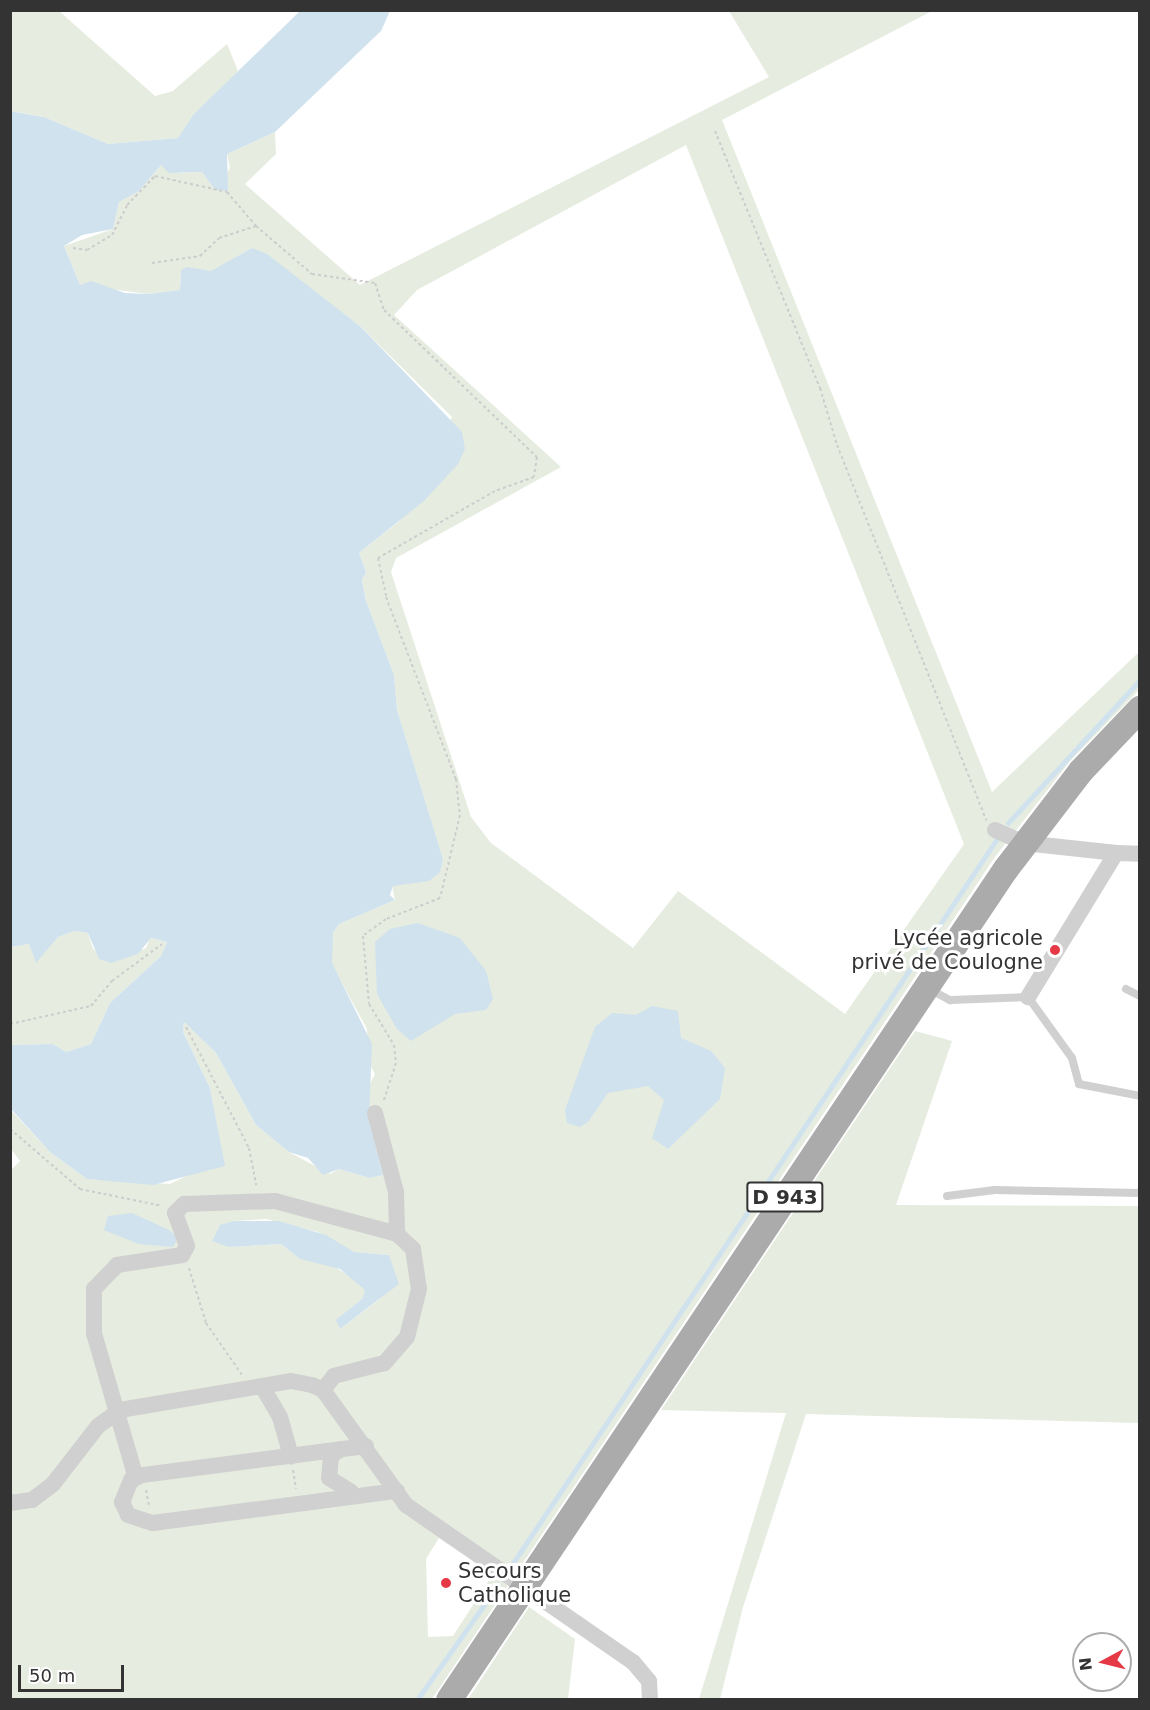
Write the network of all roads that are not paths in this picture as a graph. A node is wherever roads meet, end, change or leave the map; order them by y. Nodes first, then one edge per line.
1 (1140, 709) edge
2 (995, 830) road end
3 (1024, 843) junction
4 (1116, 853) junction
5 (1140, 854) edge
6 (926, 987) junction
7 (1126, 988) dead end
8 (1140, 996) edge
9 (1029, 997) junction
10 (1140, 1096) edge
11 (375, 1113) road end
12 (1140, 1193) edge
13 (947, 1196) dead end
14 (397, 1234) junction
15 (334, 1376) junction
16 (291, 1381) junction
17 (258, 1387) junction
18 (323, 1390) junction
19 (120, 1410) junction
20 (366, 1446) junction
21 (341, 1449) junction
22 (291, 1456) junction
23 (139, 1477) junction
24 (396, 1491) junction
25 (359, 1493) junction
26 (10, 1503) edge
27 (524, 1588) junction
28 (449, 1700) edge
29 (650, 1700) edge

1 - 3 main road, D 943
2 - 3 street
3 - 4 street
3 - 6 main road, D 943
4 - 5 street
4 - 9 street
6 - 9 lane
6 - 27 main road, D 943
7 - 8 lane
9 - 10 lane
11 - 14 street
12 - 13 lane
14 - 15 street
14 - 19 street
15 - 16 street
15 - 18 street
16 - 17 street
16 - 18 street
17 - 19 street
17 - 22 street
18 - 20 street
19 - 23 street
19 - 26 street
20 - 21 street
20 - 24 street
21 - 22 street
21 - 25 street
22 - 23 street
23 - 25 street
24 - 25 street
24 - 27 street
27 - 28 main road, D 943
27 - 29 street

